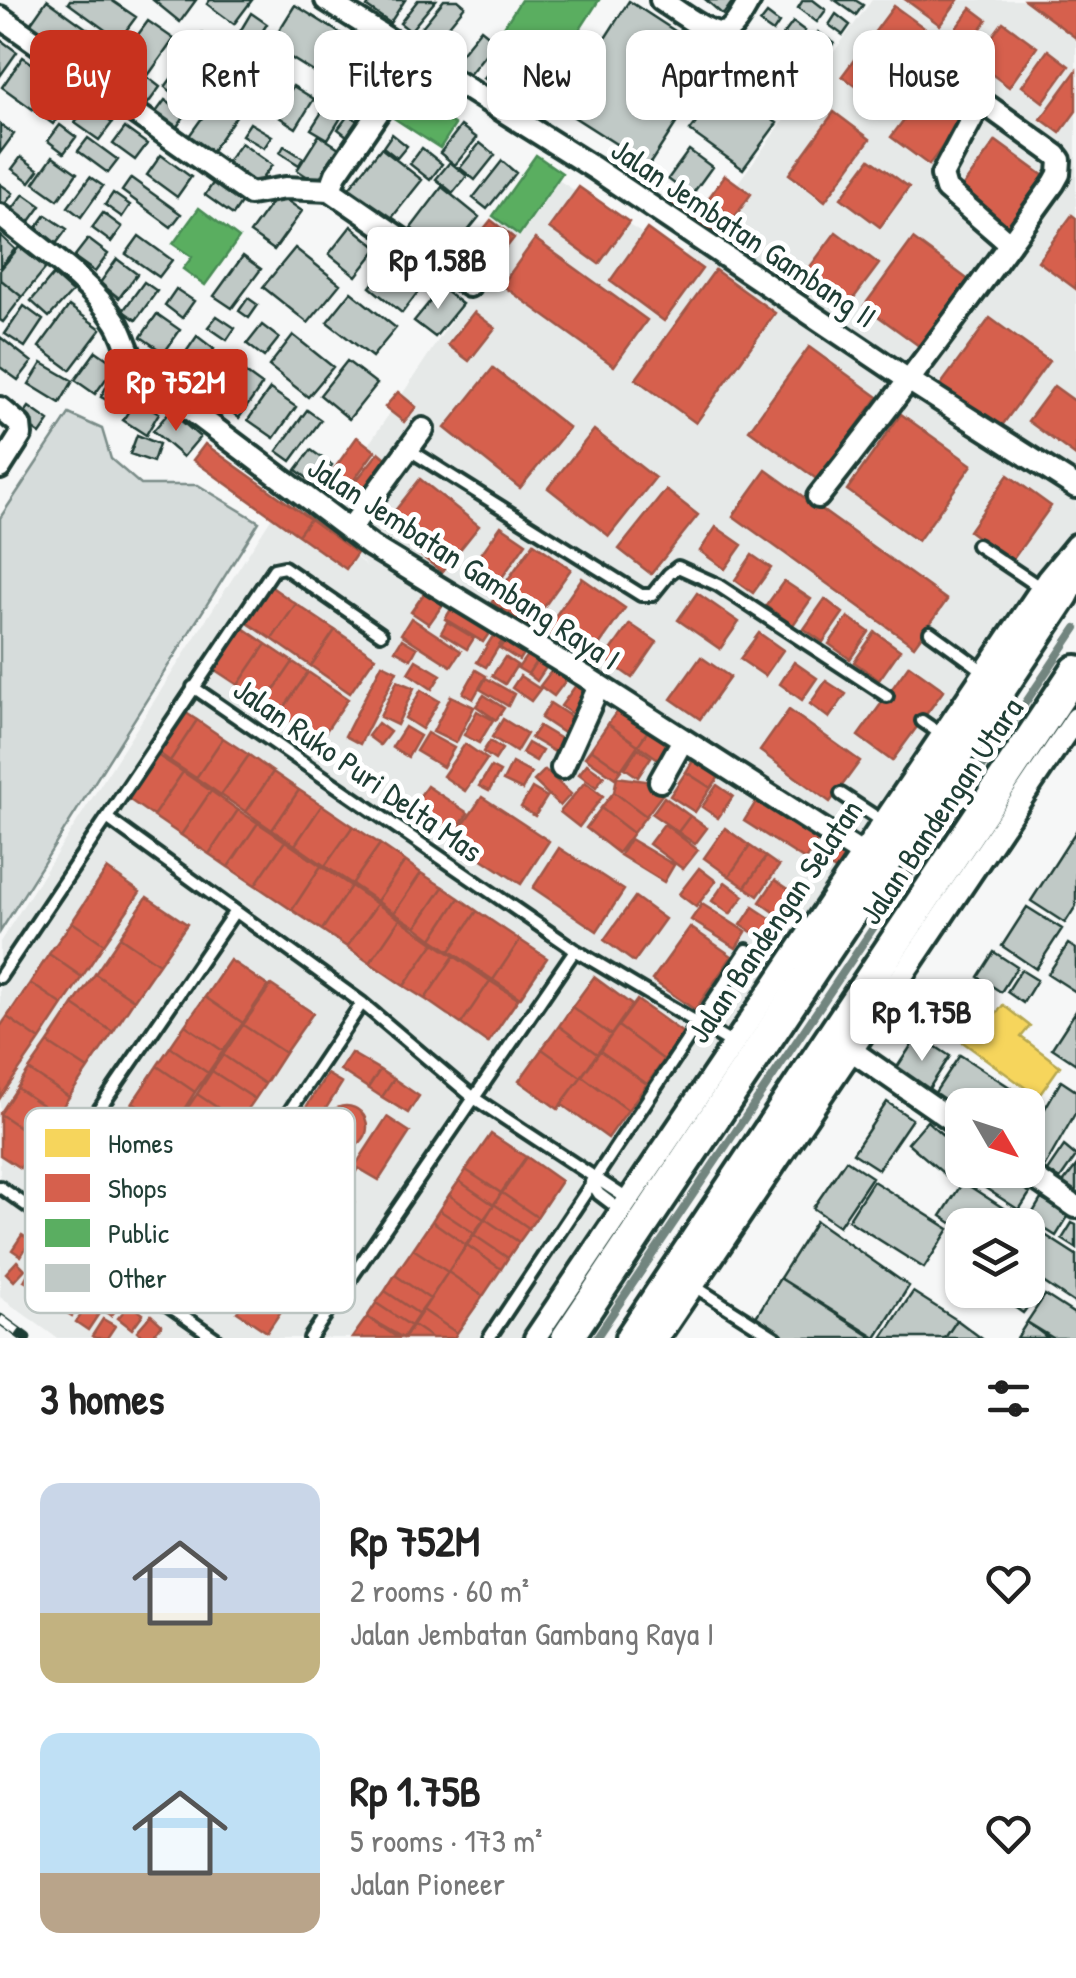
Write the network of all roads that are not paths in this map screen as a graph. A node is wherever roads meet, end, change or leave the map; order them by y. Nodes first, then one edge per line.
1 (326, 0) edge
2 (661, 0) edge
3 (750, 0) edge
4 (0, 17) edge
5 (373, 30) edge
6 (467, 89) edge
7 (373, 120) edge
8 (330, 190) junction
9 (0, 214) edge
10 (1010, 244) junction
11 (469, 286) dead end
12 (910, 381) junction
13 (0, 408) edge
14 (423, 429) dead end
15 (408, 450) junction
16 (0, 468) edge
17 (1076, 487) edge
18 (818, 497) dead end
19 (349, 530) junction
20 (1076, 545) edge
21 (977, 546) dead end
22 (1064, 582) edge
23 (930, 632) dead end
24 (381, 634) dead end
25 (1076, 671) edge
26 (985, 672) junction
27 (600, 686) junction
28 (193, 687) junction
29 (887, 696) dead end
30 (1076, 718) edge
31 (922, 720) dead end
32 (942, 736) junction
33 (683, 740) junction
34 (1069, 744) edge
35 (562, 768) dead end
36 (660, 781) dead end
37 (841, 794) dead end
38 (107, 818) junction
39 (885, 823) junction
40 (863, 856) junction
41 (235, 912) junction
42 (574, 950) junction
43 (747, 950) dead end
44 (0, 977) edge
45 (362, 1004) junction
46 (697, 1024) junction
47 (733, 1044) junction
48 (851, 1050) junction
49 (474, 1098) junction
50 (101, 1108) edge
51 (292, 1108) edge
52 (945, 1116) edge
53 (593, 1179) junction
54 (1045, 1185) edge
55 (0, 1186) edge
56 (25, 1204) edge
57 (625, 1205) junction
58 (1076, 1207) edge
59 (355, 1272) edge
60 (694, 1286) junction
61 (181, 1313) edge
62 (327, 1313) edge
63 (492, 1334) edge
64 (215, 1338) edge
65 (310, 1338) edge
66 (506, 1338) edge
67 (535, 1338) edge
68 (567, 1338) edge
69 (632, 1338) edge
70 (658, 1338) edge
71 (776, 1338) edge

1 - 5 street, Jalan Jembatan Gambang II
2 - 3 street
4 - 8 street
6 - 12 street, Jalan Jembatan Gambang II
7 - 8 street
8 - 11 street
9 - 19 street, Jalan Jembatan Gambang Raya I
10 - 10 street
10 - 12 street
12 - 17 street, Jalan Jembatan Gambang II
12 - 18 street
13 - 16 street
14 - 15 street
15 - 19 street
15 - 29 lane
19 - 27 street, Jalan Jembatan Gambang Raya I
20 - 22 street, Jalan Bandengan Selatan
21 - 22 lane
22 - 26 street, Jalan Bandengan Selatan
22 - 68 main road, Jalan Bandengan Selatan
23 - 26 lane
24 - 28 lane
25 - 69 main road, Jalan Bandengan Utara
26 - 32 street, Jalan Bandengan Selatan
27 - 33 street, Jalan Jembatan Gambang Raya I
27 - 35 street
28 - 38 lane, Jalan Ruko Puri Delta Mas
28 - 42 lane, Jalan Ruko Puri Delta Mas
30 - 34 street, Jalan Bandengan Utara
31 - 32 lane
32 - 39 street, Jalan Bandengan Selatan
33 - 36 street
33 - 40 street, Jalan Jembatan Gambang Raya I
34 - 48 street, Jalan Bandengan Utara
37 - 39 lane
38 - 41 lane
38 - 44 lane, Jalan Ruko Puri Delta Mas
39 - 40 street, Jalan Bandengan Selatan
40 - 47 street, Jalan Bandengan Selatan
41 - 45 lane
41 - 50 lane
42 - 46 lane, Jalan Ruko Puri Delta Mas
42 - 49 lane
43 - 46 lane
45 - 49 lane
45 - 51 lane
46 - 47 lane, Jalan Ruko Puri Delta Mas
46 - 53 lane
47 - 57 street, Jalan Bandengan Selatan
48 - 52 street
48 - 60 street, Jalan Bandengan Utara
49 - 53 lane
49 - 59 lane
53 - 57 lane
53 - 63 lane
54 - 58 street
55 - 56 lane
57 - 67 street, Jalan Bandengan Selatan
60 - 70 street, Jalan Bandengan Utara
60 - 71 lane
61 - 64 lane
62 - 65 lane
63 - 66 lane

